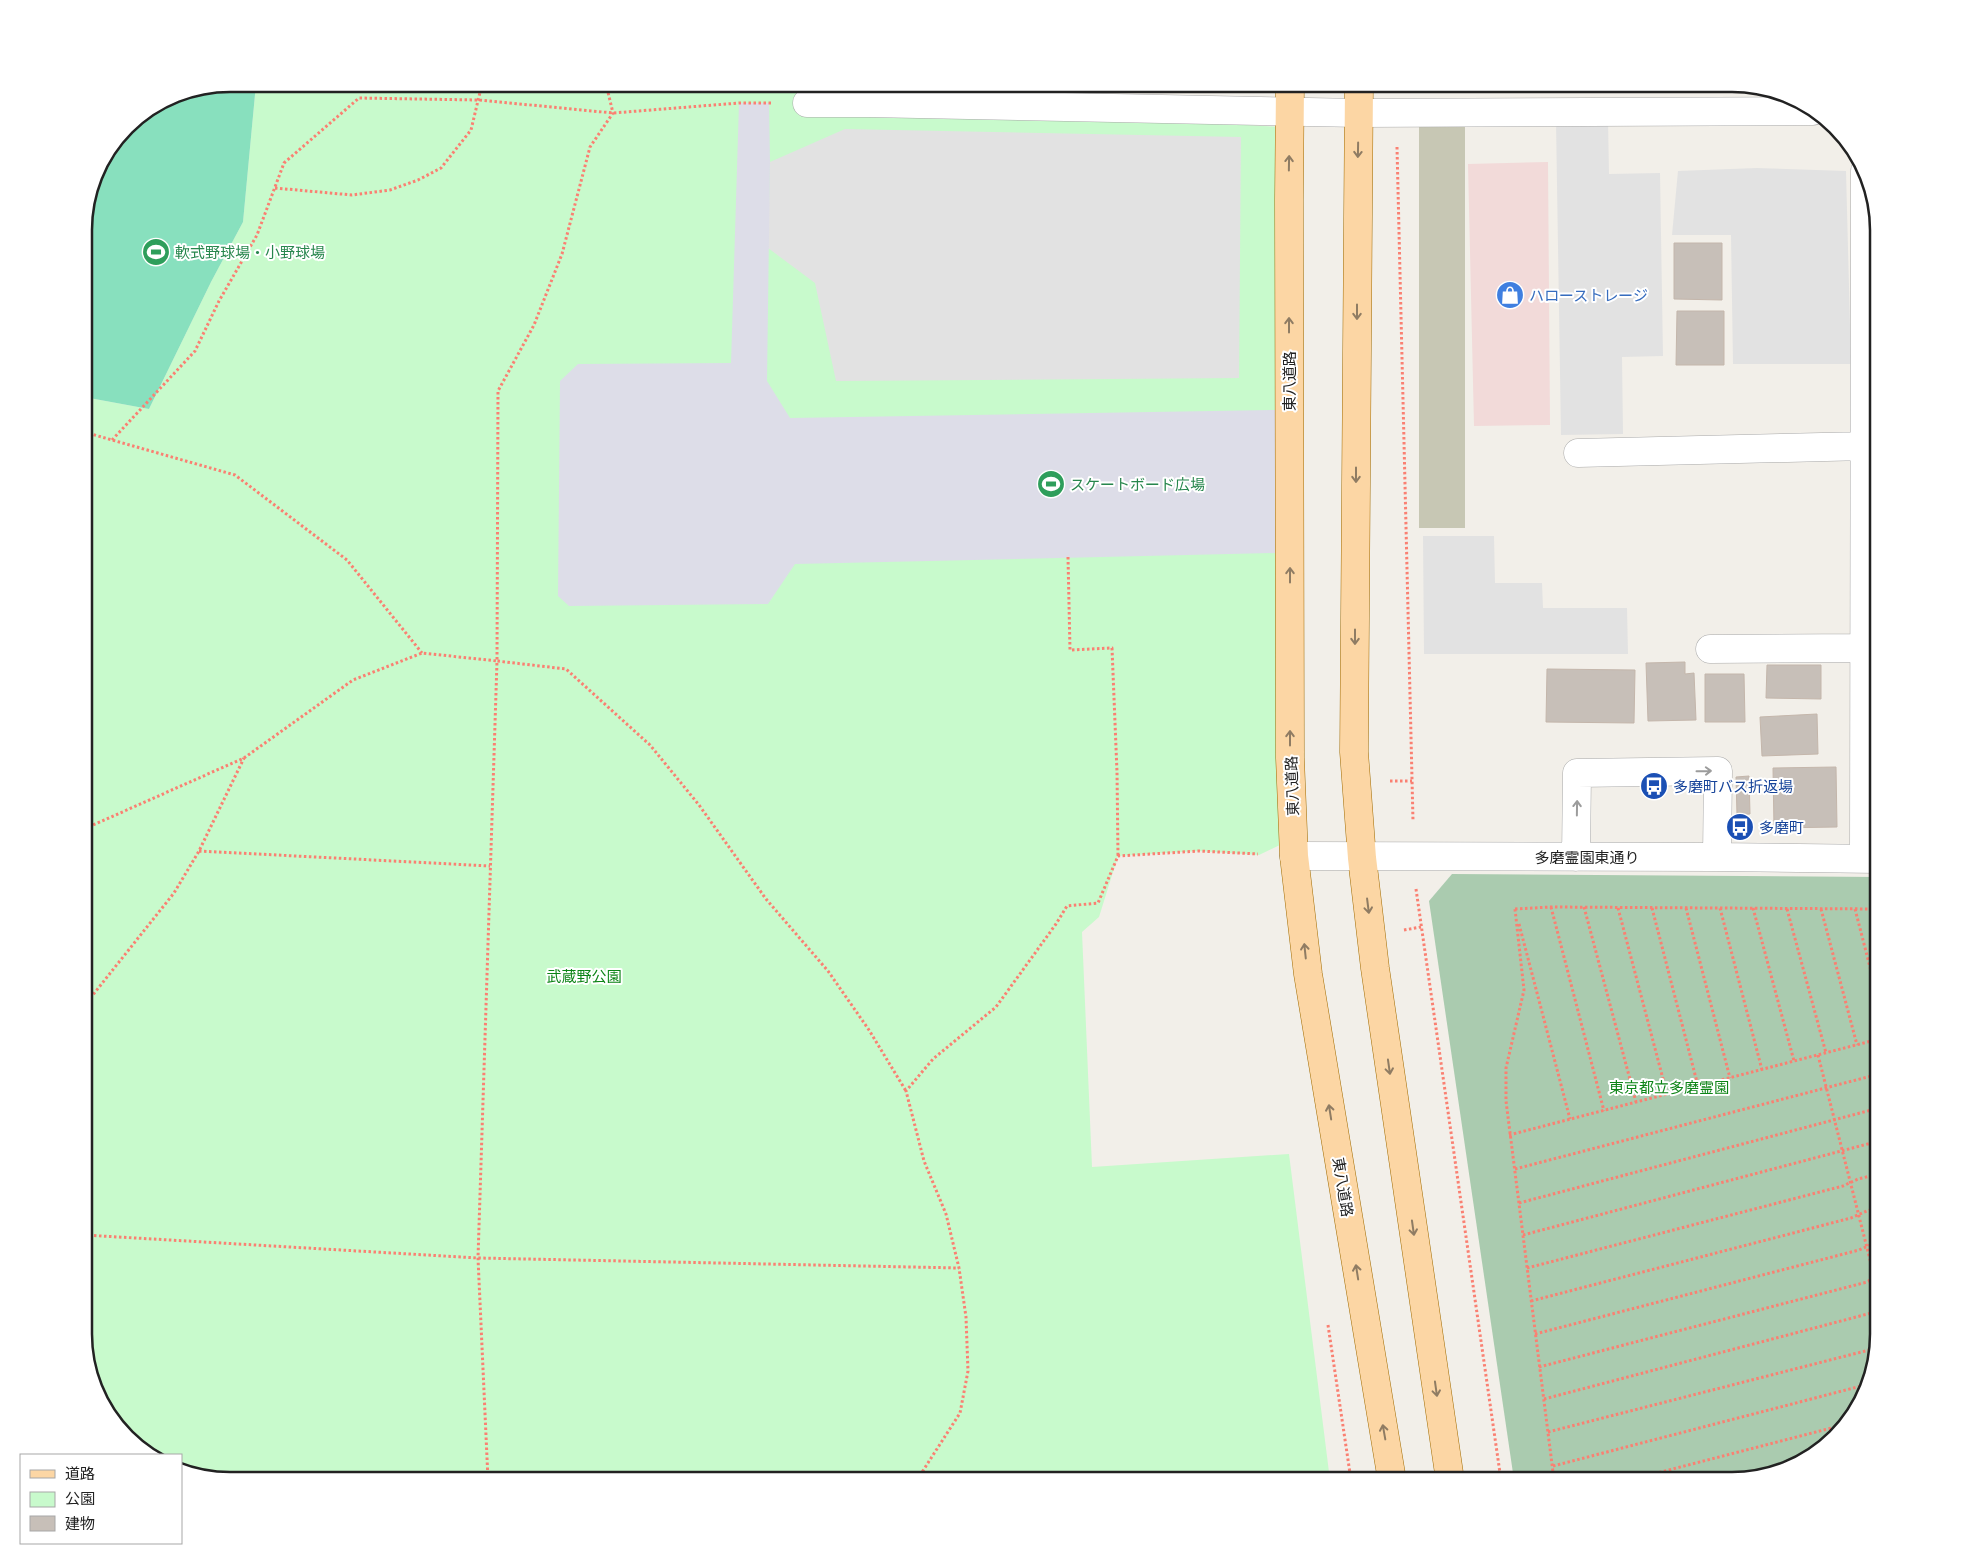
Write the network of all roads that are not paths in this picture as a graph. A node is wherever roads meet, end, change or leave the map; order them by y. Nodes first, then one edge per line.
1 (1290, 92) edge
2 (1359, 92) edge
3 (868, 93) edge
4 (807, 103) road end
5 (1290, 111) junction
6 (1802, 111) edge
7 (1359, 113) junction
8 (1866, 195) edge
9 (1865, 446) junction
10 (1578, 453) dead end
11 (1865, 648) junction
12 (1710, 649) dead end
13 (1870, 799) edge
14 (1294, 856) junction
15 (1576, 857) junction
16 (1717, 857) junction
17 (1362, 858) junction
18 (1870, 859) edge
19 (1391, 1472) edge
20 (1449, 1472) edge

1 - 5 main road, 東八道路
2 - 7 main road
3 - 4 street
3 - 5 street
5 - 7 street
14 -> 5 main road, 東八道路
6 - 7 street
7 -> 17 main road
8 - 9 street
9 - 10 street
9 - 11 street
11 - 12 street
11 - 13 street
14 - 17 street, 多磨霊園東通り
19 -> 14 main road, 東八道路
15 - 16 street, 多磨霊園東通り
15 -> 16 street
15 - 17 street, 多磨霊園東通り
16 - 18 street, 多磨霊園東通り
17 -> 20 main road

